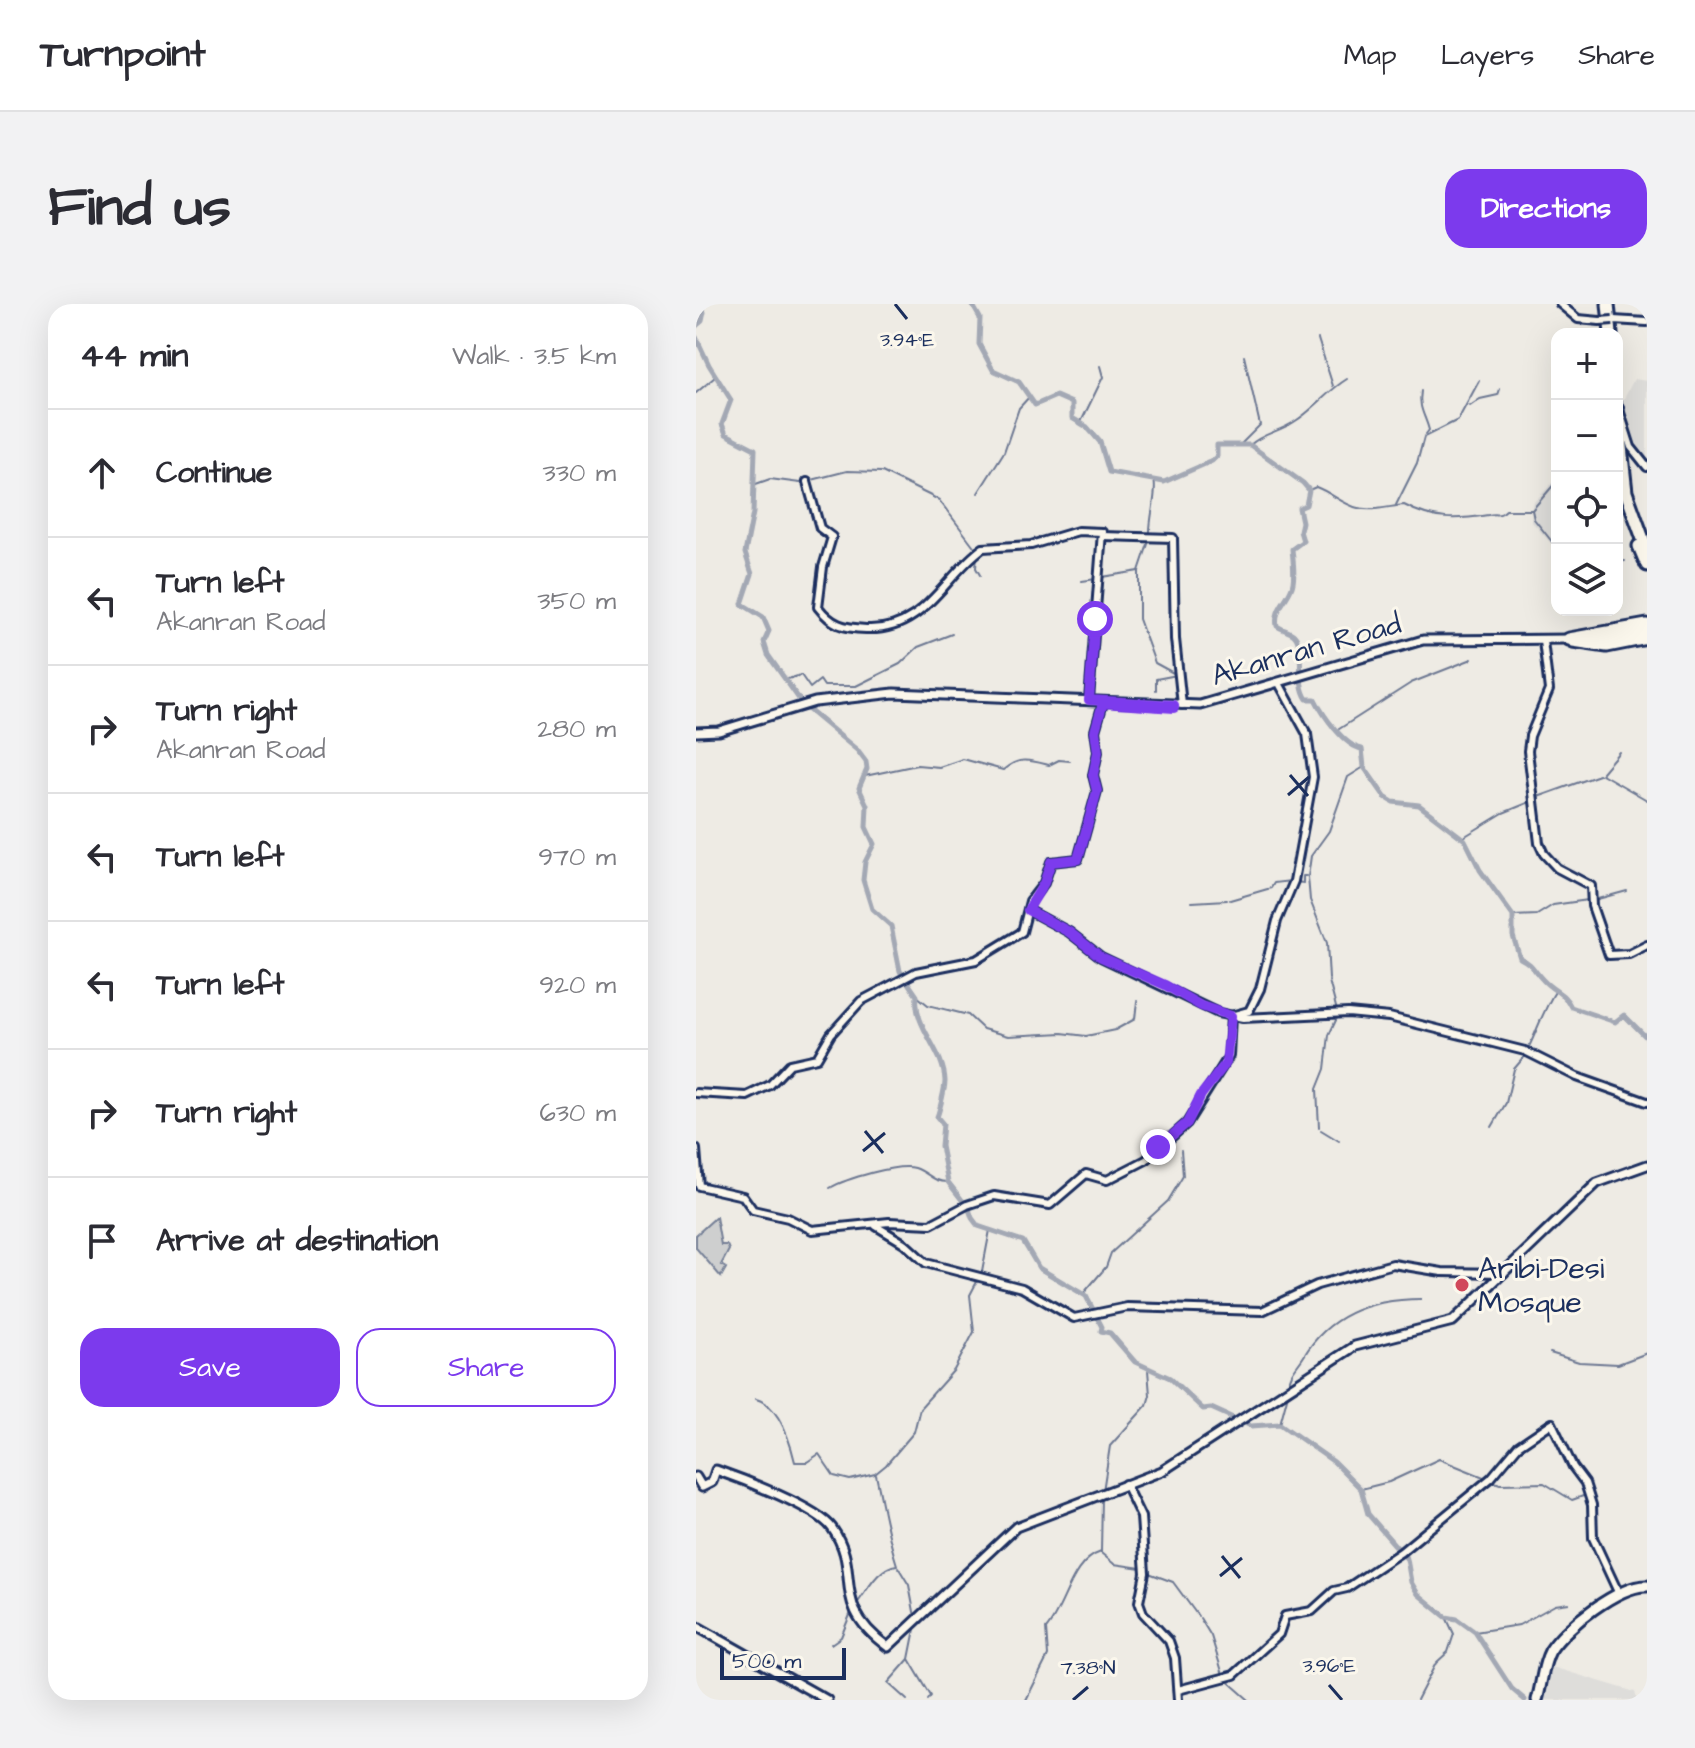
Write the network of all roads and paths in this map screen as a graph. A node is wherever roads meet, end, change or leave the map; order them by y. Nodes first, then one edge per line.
1 (1560, 304) edge
2 (1605, 304) edge
3 (1647, 322) edge
4 (1607, 328) edge
5 (1623, 422) edge
6 (1623, 465) edge
7 (1647, 467) edge
8 (807, 483) dead end
9 (1623, 499) edge
10 (1102, 536) junction
11 (1647, 550) edge
12 (1647, 565) edge
13 (1647, 625) edge
14 (1647, 632) edge
15 (1647, 638) edge
16 (1497, 639) junction
17 (1573, 640) junction
18 (1543, 641) junction
19 (1301, 677) junction
20 (1280, 685) junction
21 (1089, 700) junction
22 (1103, 703) junction
23 (806, 705) junction
24 (1176, 706) junction
25 (696, 732) edge
26 (1028, 910) junction
27 (1647, 945) edge
28 (1231, 1016) junction
29 (696, 1093) edge
30 (1647, 1102) edge
31 (696, 1149) edge
32 (1647, 1164) edge
33 (878, 1223) junction
34 (1504, 1273) junction
35 (696, 1477) edge
36 (1125, 1484) junction
37 (1647, 1587) edge
38 (1618, 1592) junction
39 (696, 1627) edge
40 (1570, 1632) junction
41 (798, 1685) junction
42 (1178, 1690) junction
43 (821, 1700) edge
44 (827, 1700) edge
45 (1178, 1700) edge
46 (1538, 1700) edge

1 - 3 street, bridge
2 - 4 highway
5 - 7 street
6 - 11 highway
8 - 10 street
9 - 12 highway
10 - 21 street
10 - 24 street
13 - 17 highway
14 - 17 main road, Akanran Road
15 - 17 highway
16 - 17 main road, Akanran Road
16 - 18 main road, Akanran Road
16 - 19 main road, Akanran Road
17 - 18 main road, Akanran Road
18 - 27 street
19 - 20 main road, Akanran Road
19 - 24 main road, Akanran Road
20 - 24 main road, Akanran Road
20 - 28 street
21 - 23 main road, Akanran Road
21 - 24 main road, Akanran Road
22 - 23 main road, Akanran Road
22 - 24 main road, Akanran Road
22 - 26 street
23 - 25 main road, Akanran Road
26 - 28 street
26 - 29 street
28 - 30 street
28 - 33 street
31 - 33 street
32 - 34 main road
33 - 34 street
34 - 36 main road
35 - 36 main road
36 - 42 street
37 - 38 main road
37 - 40 main road
38 - 40 main road
38 - 42 street
39 - 41 main road
40 - 46 main road
41 - 43 main road
41 - 44 main road
42 - 45 street

